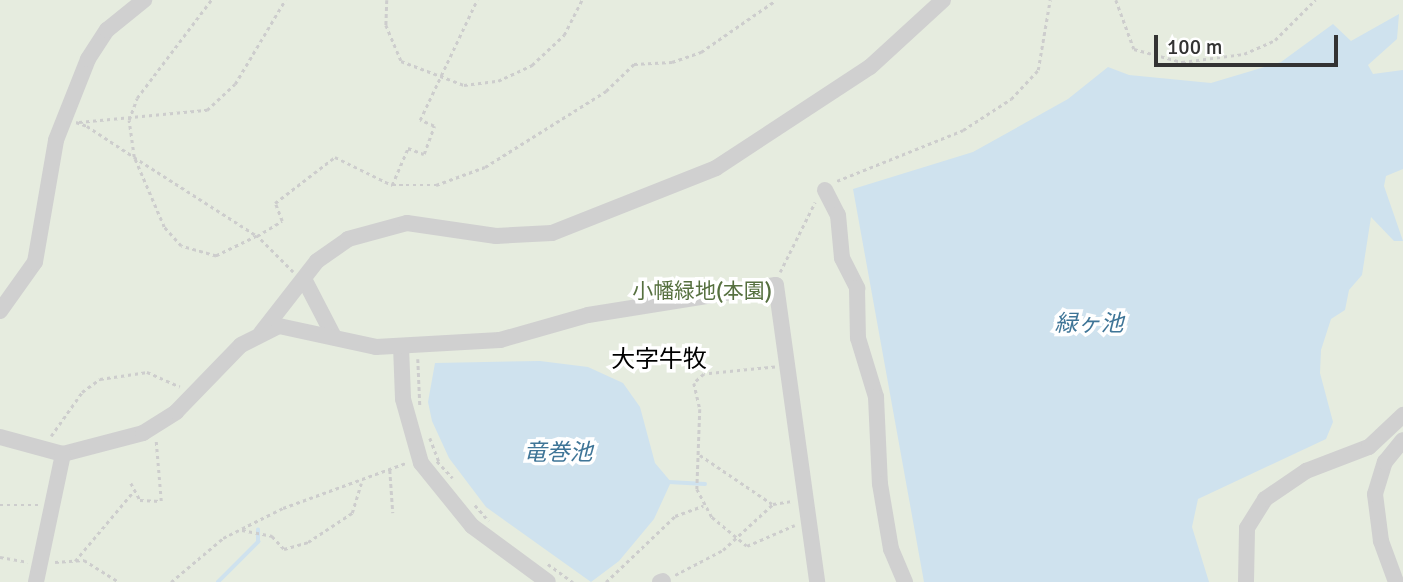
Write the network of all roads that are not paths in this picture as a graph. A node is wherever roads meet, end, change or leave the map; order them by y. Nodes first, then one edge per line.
1 (144, 0) edge
2 (943, 0) edge
3 (825, 190) road end
4 (304, 279) junction
5 (0, 311) edge
6 (261, 332) junction
7 (333, 335) junction
8 (409, 345) junction
9 (1403, 415) edge
10 (0, 438) edge
11 (1403, 440) edge
12 (63, 454) junction
13 (36, 582) edge
14 (548, 582) edge
15 (817, 582) edge
16 (905, 582) edge
17 (1246, 582) edge
18 (1396, 582) edge

1 - 5 street
2 - 4 street
3 - 16 street
4 - 6 street
4 - 7 street
6 - 7 street
6 - 12 street
7 - 8 street
8 - 14 street
8 - 15 street
9 - 17 street
10 - 12 street
11 - 18 street
12 - 13 street

